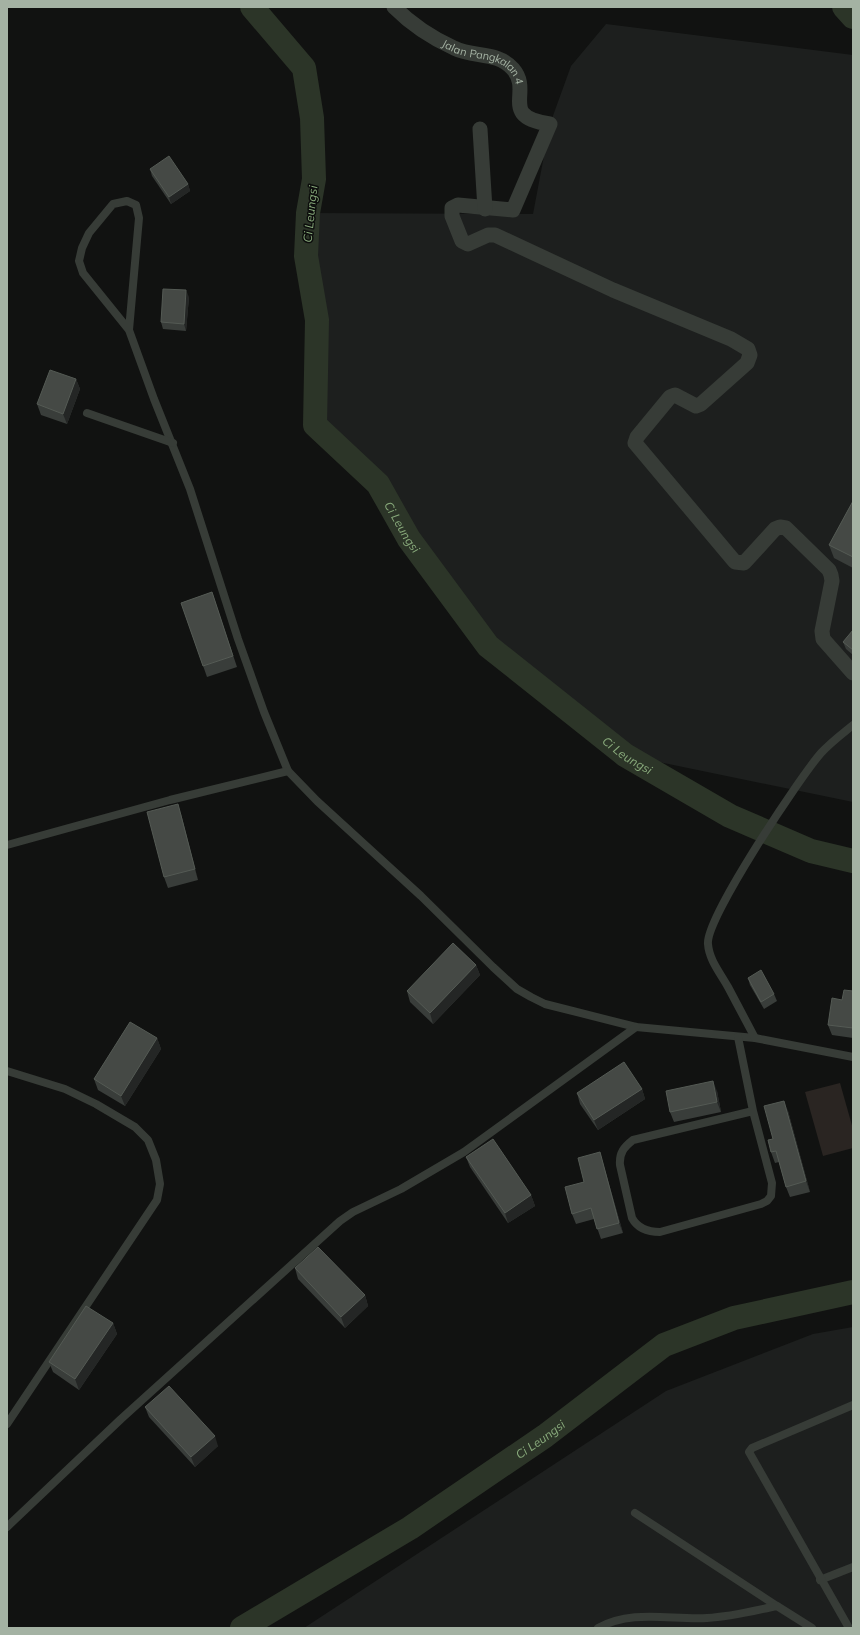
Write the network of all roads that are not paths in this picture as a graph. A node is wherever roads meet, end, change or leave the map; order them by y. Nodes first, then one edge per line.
1 (394, 7) edge
2 (480, 129) dead end
3 (485, 209) junction
4 (129, 330) junction
5 (87, 413) dead end
6 (173, 443) junction
7 (853, 672) edge
8 (853, 725) edge
9 (288, 771) junction
10 (7, 845) edge
11 (636, 1027) junction
12 (738, 1037) junction
13 (755, 1038) junction
14 (853, 1057) edge
15 (7, 1071) edge
16 (753, 1111) junction
17 (853, 1405) edge
18 (7, 1424) edge
19 (635, 1513) dead end
20 (7, 1527) edge
21 (853, 1567) edge
22 (820, 1580) junction
23 (776, 1606) junction
24 (598, 1628) edge
25 (812, 1628) edge
26 (849, 1628) edge

1 - 3 street, Jalan Pangkalan 4
2 - 3 street
3 - 7 street
4 - 4 lane
4 - 6 lane
5 - 6 lane
6 - 9 lane
8 - 13 lane
9 - 10 lane
9 - 11 lane
11 - 12 lane
11 - 20 lane
12 - 13 lane
12 - 16 lane
13 - 14 lane
15 - 18 lane
16 - 16 lane
17 - 22 lane
19 - 23 lane
21 - 22 lane
22 - 26 lane
23 - 24 lane
23 - 25 lane

